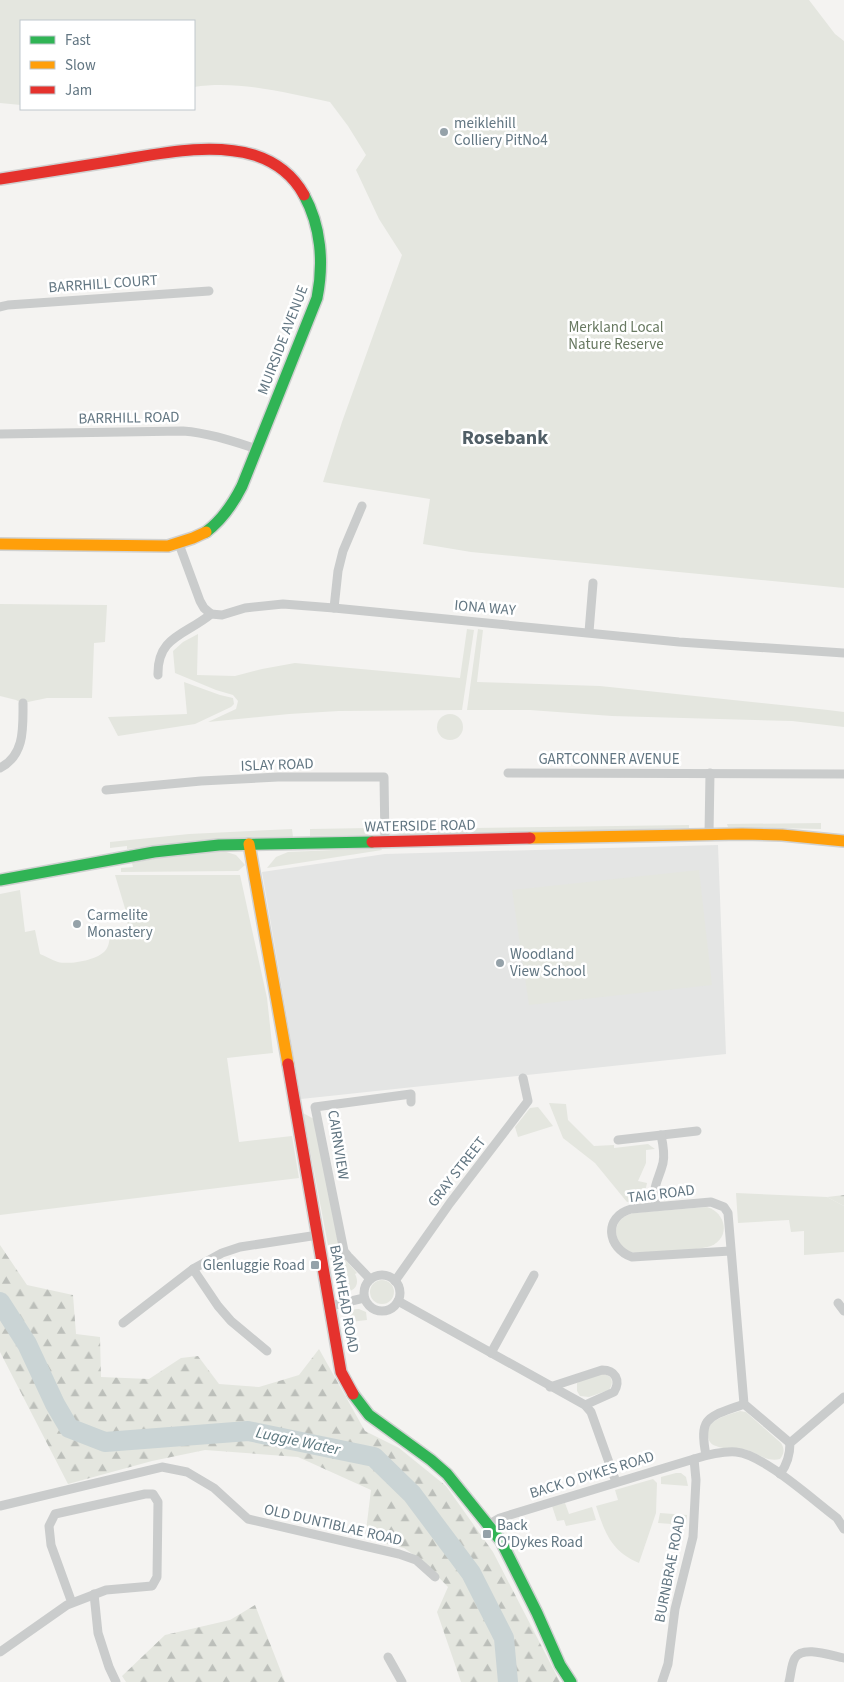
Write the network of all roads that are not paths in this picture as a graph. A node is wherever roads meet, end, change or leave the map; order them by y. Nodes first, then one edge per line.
1 (0, 179) edge
2 (209, 291) dead end
3 (0, 307) edge
4 (0, 434) edge
5 (257, 449) junction
6 (362, 506) dead end
7 (0, 544) edge
8 (179, 544) junction
9 (593, 583) dead end
10 (334, 608) junction
11 (211, 614) junction
12 (589, 632) junction
13 (844, 653) edge
14 (158, 676) dead end
15 (24, 703) dead end
16 (0, 768) edge
17 (710, 773) junction
18 (508, 774) dead end
19 (844, 774) edge
20 (106, 790) dead end
21 (709, 834) junction
22 (844, 841) edge
23 (385, 842) junction
24 (249, 844) junction
25 (0, 880) edge
26 (523, 1078) dead end
27 (411, 1102) dead end
28 (697, 1131) dead end
29 (661, 1135) junction
30 (618, 1140) dead end
31 (656, 1206) junction
32 (318, 1235) junction
33 (730, 1251) junction
34 (193, 1269) junction
35 (534, 1275) dead end
36 (370, 1279) junction
37 (395, 1281) junction
38 (364, 1298) junction
39 (398, 1301) junction
40 (838, 1303) dead end
41 (330, 1306) junction
42 (844, 1311) edge
43 (123, 1323) dead end
44 (267, 1351) dead end
45 (491, 1353) junction
46 (550, 1387) junction
47 (844, 1397) edge
48 (744, 1404) junction
49 (585, 1405) junction
50 (790, 1442) junction
51 (706, 1456) junction
52 (694, 1459) junction
53 (780, 1474) junction
54 (616, 1482) junction
55 (0, 1506) edge
56 (488, 1525) junction
57 (844, 1529) edge
58 (434, 1577) dead end
59 (94, 1594) junction
60 (72, 1602) junction
61 (0, 1652) edge
62 (388, 1657) dead end
63 (844, 1658) edge
64 (116, 1682) edge
65 (402, 1682) edge
66 (571, 1682) edge
67 (662, 1682) edge
68 (790, 1682) edge

1 - 5 street, MUIRSIDE AVENUE
2 - 3 street, BARRHILL COURT
4 - 5 street, BARRHILL ROAD
5 - 8 street, MUIRSIDE AVENUE
6 - 10 street
7 - 8 street, MUIRSIDE AVENUE
8 - 11 street
9 - 12 street
10 - 11 street, IONA WAY
10 - 12 street, IONA WAY
11 - 14 street, IONA WAY
12 - 13 street, IONA WAY
15 - 16 street
17 - 18 street, GARTCONNER AVENUE
17 - 19 street, GARTCONNER AVENUE
17 - 21 street
20 - 23 street, ISLAY ROAD
21 - 22 street, WATERSIDE ROAD
21 - 23 street, WATERSIDE ROAD
23 - 24 street, WATERSIDE ROAD
24 - 25 street, WATERSIDE ROAD
24 - 32 street, BANKHEAD ROAD
26 - 37 street, GRAY STREET
27 - 36 street, CAIRNVIEW
28 - 29 street
29 - 30 street
29 - 31 street
31 - 33 street, TAIG ROAD
31 - 33 street, TAIG ROAD
32 - 34 street
32 - 41 street, BANKHEAD ROAD
33 - 48 street, TAIG ROAD
34 - 43 street
34 - 44 street
35 - 45 street
36 - 37 street
36 - 38 street
37 - 39 street
38 - 39 street
38 - 41 street
39 - 45 street
40 - 42 street
41 - 56 street, BANKHEAD ROAD
45 - 46 street
46 - 49 street
46 - 49 street
47 - 50 street
48 - 50 street
48 - 51 street
49 - 54 street
50 - 53 street
51 - 52 street, BACK O DYKES ROAD
51 - 53 street, BACK O DYKES ROAD
52 - 54 street, BACK O DYKES ROAD
52 - 67 street, BURNBRAE ROAD
53 - 57 street, BACK O DYKES ROAD
54 - 56 street, BACK O DYKES ROAD
55 - 58 street, OLD DUNTIBLAE ROAD
56 - 66 street, BANKHEAD ROAD
59 - 60 street
59 - 60 street
59 - 64 street
60 - 61 street
62 - 65 street
63 - 68 street

